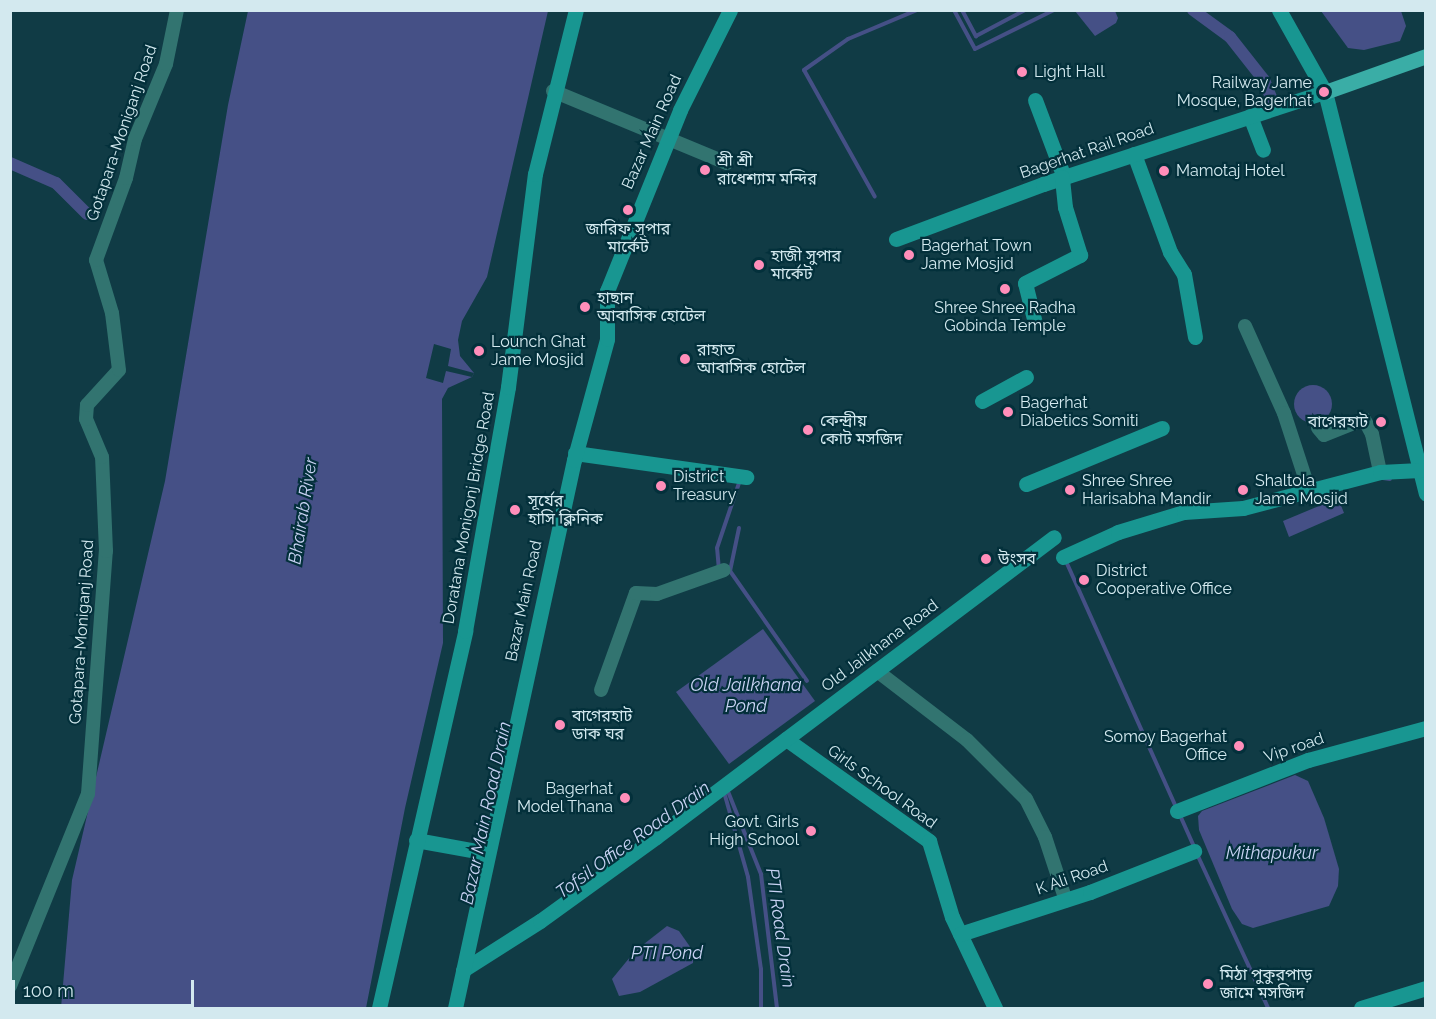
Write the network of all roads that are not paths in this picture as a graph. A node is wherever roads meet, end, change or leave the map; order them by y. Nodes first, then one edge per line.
1 (177, 10) edge
2 (576, 10) edge
3 (730, 10) edge
4 (1280, 10) edge
5 (1425, 56) edge
6 (553, 91) junction
7 (1325, 92) junction
8 (1035, 100) dead end
9 (1251, 116) junction
10 (667, 141) junction
11 (1263, 150) dead end
12 (1134, 154) junction
13 (727, 164) dead end
14 (1063, 177) junction
15 (896, 239) dead end
16 (1035, 323) dead end
17 (1245, 326) dead end
18 (1195, 337) dead end
19 (1026, 377) dead end
20 (982, 401) dead end
21 (1162, 428) dead end
22 (1318, 428) dead end
23 (575, 453) junction
24 (1420, 470) junction
25 (1380, 472) junction
26 (747, 477) dead end
27 (1026, 484) dead end
28 (1309, 490) junction
29 (1425, 493) edge
30 (1054, 537) dead end
31 (1063, 557) dead end
32 (724, 570) dead end
33 (877, 671) junction
34 (601, 690) dead end
35 (1425, 728) edge
36 (786, 739) junction
37 (1177, 811) dead end
38 (416, 840) junction
39 (1194, 851) dead end
40 (487, 853) junction
41 (1066, 901) junction
42 (960, 934) junction
43 (463, 970) junction
44 (10, 986) edge
45 (1425, 987) edge
46 (379, 1008) edge
47 (455, 1008) edge
48 (995, 1008) edge
49 (1361, 1008) edge

1 - 44 street, Gotapara-Moniganj Road
2 - 6 street, Doratana Monigonj Bridge Road
3 - 10 street, Bazar Main Road
4 - 7 street
5 - 7 main road
6 - 10 street
6 - 38 street, Doratana Monigonj Bridge Road
7 - 9 street, Bagerhat Rail Road
7 - 24 street
8 - 14 street
9 - 11 street
9 - 12 street, Bagerhat Rail Road
10 - 13 street
10 - 23 street, Bazar Main Road
12 - 14 street, Bagerhat Rail Road
12 - 18 street
14 - 15 street, Bagerhat Rail Road
14 - 16 street
17 - 28 street
19 - 20 street
21 - 27 street
22 - 25 street
23 - 26 street
23 - 40 street, Bazar Main Road
24 - 25 street
24 - 29 street
25 - 28 street
28 - 31 street
30 - 33 street, Old Jailkhana Road
32 - 34 street
33 - 36 street, Old Jailkhana Road
33 - 41 street
35 - 37 street, Vip road
36 - 42 street, Girls School Road
36 - 43 street, Old Jailkhana Road
38 - 40 street
38 - 46 street, Doratana Monigonj Bridge Road
39 - 41 street, K Ali Road
40 - 43 street, Bazar Main Road
41 - 42 street, K Ali Road
42 - 48 street, Girls School Road
43 - 47 street, Bazar Main Road
45 - 49 street

